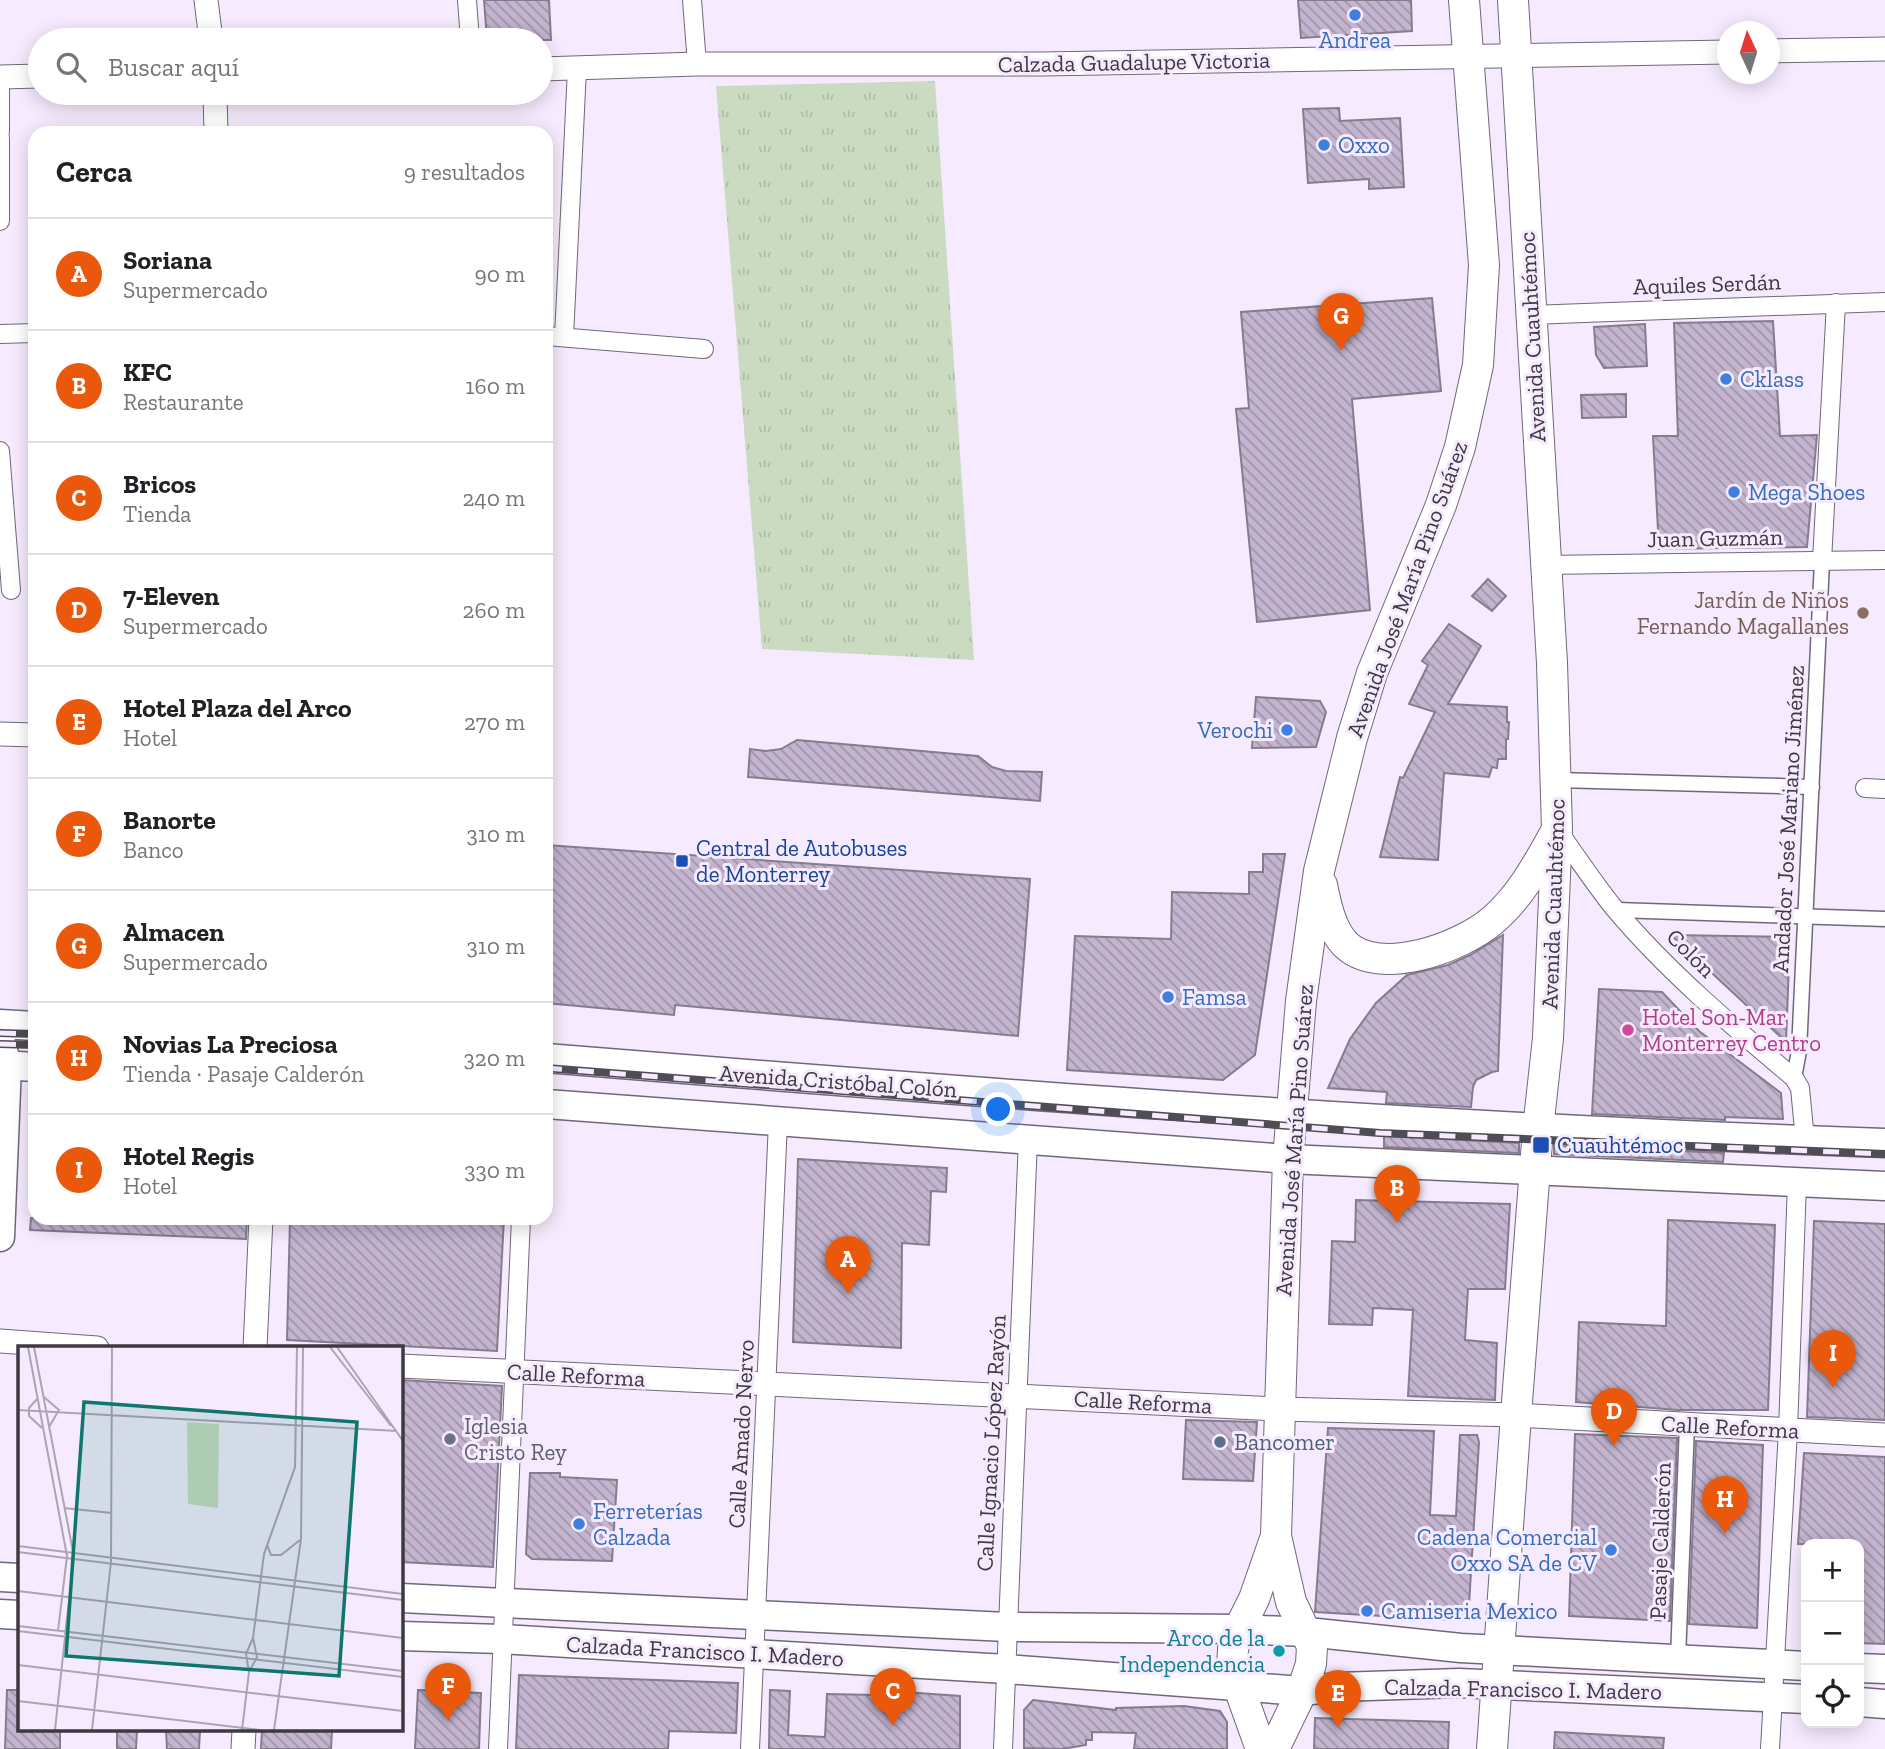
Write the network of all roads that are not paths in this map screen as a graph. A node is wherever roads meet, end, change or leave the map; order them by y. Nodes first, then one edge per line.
1 (206, 0) edge
2 (467, 0) edge
3 (692, 0) edge
4 (1464, 0) edge
5 (1513, 0) edge
6 (210, 28) edge
7 (469, 28) edge
8 (1885, 49) edge
9 (1780, 51) edge
10 (1717, 52) edge
11 (1517, 57) junction
12 (1468, 58) junction
13 (698, 64) junction
14 (553, 69) edge
15 (577, 69) junction
16 (0, 76) edge
17 (28, 76) edge
18 (215, 105) edge
19 (216, 126) edge
20 (0, 132) edge
21 (0, 138) edge
22 (0, 220) edge
23 (1885, 302) edge
24 (1836, 303) junction
25 (1530, 316) junction
26 (28, 333) edge
27 (0, 334) edge
28 (555, 336) edge
29 (704, 349) dead end
30 (0, 452) edge
31 (1885, 560) edge
32 (1822, 561) junction
33 (1546, 565) junction
34 (11, 590) dead end
35 (0, 734) edge
36 (28, 735) edge
37 (1558, 780) junction
38 (1812, 787) junction
39 (1865, 788) dead end
40 (1885, 789) edge
41 (1558, 829) junction
42 (1319, 871) junction
43 (1617, 910) junction
44 (1807, 915) junction
45 (1885, 919) edge
46 (0, 1024) edge
47 (28, 1026) edge
48 (0, 1038) edge
49 (553, 1059) edge
50 (3, 1066) edge
51 (28, 1067) edge
52 (1794, 1078) junction
53 (553, 1105) edge
54 (1291, 1115) junction
55 (778, 1122) junction
56 (1538, 1129) junction
57 (1028, 1139) junction
58 (1805, 1140) junction
59 (1885, 1143) edge
60 (1289, 1160) junction
61 (1536, 1170) junction
62 (1797, 1183) junction
63 (1885, 1186) edge
64 (261, 1225) edge
65 (521, 1225) edge
66 (0, 1237) edge
67 (0, 1341) edge
68 (69, 1346) edge
69 (255, 1346) edge
70 (402, 1366) edge
71 (515, 1371) junction
72 (768, 1385) junction
73 (1018, 1397) junction
74 (1279, 1409) junction
75 (1516, 1415) junction
76 (1687, 1424) junction
77 (1788, 1430) junction
78 (1885, 1435) edge
79 (1276, 1536) junction
80 (0, 1577) edge
81 (18, 1578) edge
82 (402, 1598) edge
83 (505, 1603) junction
84 (0, 1614) edge
85 (18, 1615) edge
86 (757, 1615) junction
87 (1007, 1627) junction
88 (1239, 1629) junction
89 (1307, 1632) junction
90 (402, 1636) edge
91 (502, 1639) junction
92 (1499, 1649) junction
93 (755, 1654) junction
94 (1678, 1659) junction
95 (1774, 1664) junction
96 (1801, 1666) edge
97 (1864, 1668) edge
98 (1006, 1669) junction
99 (1885, 1669) edge
100 (1496, 1684) junction
101 (1239, 1688) junction
102 (1302, 1691) junction
103 (1773, 1698) junction
104 (1801, 1699) edge
105 (1864, 1702) edge
106 (1885, 1704) edge
107 (498, 1749) edge
108 (750, 1749) edge
109 (1003, 1749) edge
110 (1261, 1749) edge
111 (1274, 1749) edge
112 (1492, 1749) edge
113 (1770, 1749) edge

1 - 6 street
2 - 7 street
3 - 13 street
4 - 12 highway, Avenida José María Pino Suárez
5 - 11 highway, Avenida Cuauhtémoc
8 - 9 street
10 - 11 street, Calzada Guadalupe Victoria
11 - 12 street, Calzada Guadalupe Victoria
11 - 25 highway, Avenida Cuauhtémoc
12 - 13 street, Calzada Guadalupe Victoria
12 - 42 highway, Avenida José María Pino Suárez
13 - 15 street, Calzada Guadalupe Victoria
14 - 15 street, Calzada Guadalupe Victoria
15 - 28 street
16 - 17 street
16 - 20 street
18 - 19 street
21 - 22 street
23 - 24 street, Aquiles Serdán
24 - 25 street, Aquiles Serdán
24 - 32 street
25 - 33 highway, Avenida Cuauhtémoc
26 - 27 street
28 - 29 street
30 - 34 street
31 - 32 street, Juan Guzmán
32 - 33 street, Juan Guzmán
32 - 38 street, Andador José Mariano Jiménez
33 - 37 highway, Avenida Cuauhtémoc
35 - 36 street
37 - 38 street
37 - 41 highway, Avenida Cuauhtémoc
38 - 44 street, Andador José Mariano Jiménez
39 - 40 street
41 - 42 highway
41 - 43 street, Colón
41 - 56 highway, Avenida Cuauhtémoc
42 - 54 highway, Avenida José María Pino Suárez
43 - 44 street
43 - 52 street, Colón
44 - 45 street
44 - 52 street, Andador José Mariano Jiménez
46 - 47 main road
48 - 50 main road
49 - 54 main road, Avenida Cristóbal Colón
50 - 51 main road
50 - 66 main road
52 - 58 street
53 - 55 main road, Avenida Cristóbal Colón
54 - 56 main road, Avenida Cristóbal Colón
54 - 60 highway, Avenida José María Pino Suárez
55 - 57 main road, Avenida Cristóbal Colón
55 - 72 street, Calle Amado Nervo
56 - 58 main road, Avenida Cristóbal Colón
56 - 61 highway, Avenida Cuauhtémoc
57 - 60 main road, Avenida Cristóbal Colón
57 - 73 street, Calle Ignacio López Rayón
58 - 59 main road, Avenida Cristóbal Colón
60 - 61 main road, Avenida Cristóbal Colón
60 - 74 highway, Avenida José María Pino Suárez
61 - 62 main road, Avenida Cristóbal Colón
61 - 75 highway, Avenida Cuauhtémoc
62 - 63 main road, Avenida Cristóbal Colón
62 - 77 street
64 - 69 street
65 - 71 street
67 - 68 street
70 - 71 street, Calle Reforma
71 - 72 street, Calle Reforma
71 - 83 street
72 - 73 street, Calle Reforma
72 - 86 street, Calle Amado Nervo
73 - 74 street, Calle Reforma
73 - 87 street, Calle Ignacio López Rayón
74 - 75 street, Calle Reforma
74 - 79 highway, Avenida José María Pino Suárez
75 - 76 street, Calle Reforma
75 - 92 highway, Avenida Cuauhtémoc
76 - 77 street, Calle Reforma
76 - 94 street, Pasaje Calderón
77 - 78 street, Calle Reforma
77 - 95 street
79 - 88 highway, Avenida José María Pino Suárez
79 - 89 highway, Avenida José María Pino Suárez
80 - 81 main road
82 - 83 main road, Calzada Francisco I. Madero
83 - 86 main road, Calzada Francisco I. Madero
83 - 91 street
84 - 85 main road
86 - 87 main road, Calzada Francisco I. Madero
86 - 93 street, Calle Amado Nervo
87 - 88 main road, Calzada Francisco I. Madero
87 - 98 street, Calle Ignacio López Rayón
88 - 89 main road, Calzada Francisco I. Madero
88 - 101 highway, Avenida José María Pino Suárez
89 - 92 main road, Calzada Francisco I. Madero
89 - 102 highway, Avenida José María Pino Suárez
90 - 91 main road, Calzada Francisco I. Madero
91 - 93 main road, Calzada Francisco I. Madero
91 - 107 street
92 - 94 main road, Calzada Francisco I. Madero
92 - 100 highway, Avenida Cuauhtémoc
93 - 98 main road, Calzada Francisco I. Madero
93 - 108 street, Calle Amado Nervo
94 - 95 main road, Calzada Francisco I. Madero
95 - 96 main road, Calzada Francisco I. Madero
95 - 103 street
97 - 99 main road
98 - 101 main road, Calzada Francisco I. Madero
98 - 109 street, Calle Ignacio López Rayón
100 - 102 main road, Calzada Francisco I. Madero
100 - 103 main road, Calzada Francisco I. Madero
100 - 112 highway, Avenida Cuauhtémoc
101 - 102 main road, Calzada Francisco I. Madero
101 - 110 highway, Avenida José María Pino Suárez
102 - 111 highway, Avenida José María Pino Suárez
103 - 104 main road, Calzada Francisco I. Madero
103 - 113 street
105 - 106 main road

